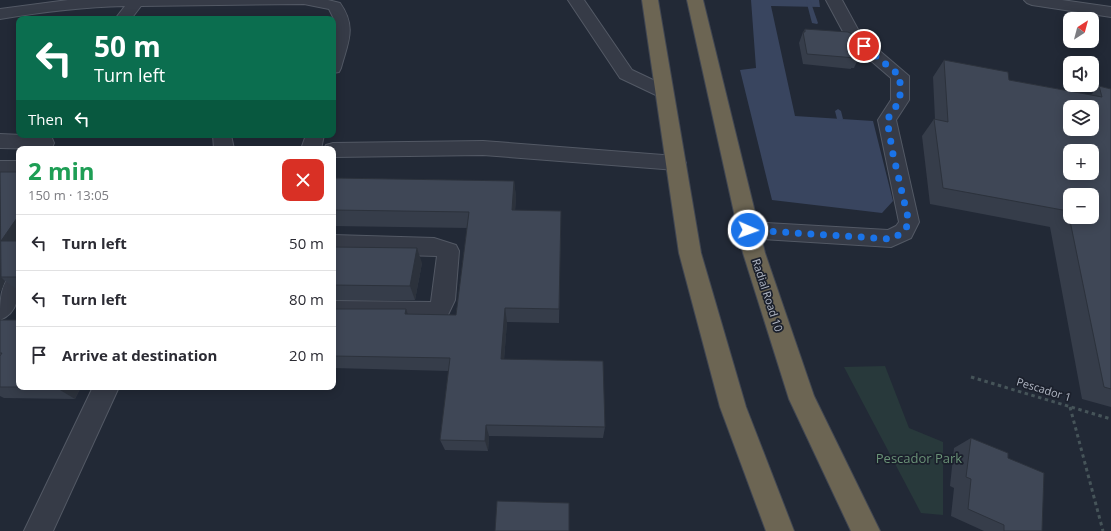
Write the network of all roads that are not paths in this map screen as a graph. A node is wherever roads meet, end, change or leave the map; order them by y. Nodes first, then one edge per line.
1 (301, 0) edge
2 (306, 0) edge
3 (576, 0) edge
4 (650, 0) edge
5 (695, 0) edge
6 (834, 0) edge
7 (1032, 0) edge
8 (137, 1) edge
9 (1111, 12) edge
10 (0, 14) edge
11 (125, 16) edge
12 (336, 57) edge
13 (664, 92) junction
14 (0, 141) edge
15 (45, 142) edge
16 (336, 150) edge
17 (676, 163) junction
18 (16, 171) edge
19 (2, 177) edge
20 (748, 230) junction
21 (336, 244) edge
22 (16, 287) edge
23 (7, 308) edge
24 (336, 311) edge
25 (105, 390) edge
26 (38, 531) edge
27 (780, 531) edge
28 (866, 531) edge

1 - 8 lane
2 - 12 lane
3 - 13 lane
4 - 13 highway
5 - 20 highway, Radial Road 10
6 - 20 lane
7 - 9 lane
8 - 10 lane
8 - 11 lane
13 - 17 highway
14 - 15 lane
16 - 17 lane
17 - 27 highway
18 - 19 lane
20 - 28 highway, Radial Road 10
21 - 24 lane
22 - 23 lane
25 - 26 lane

